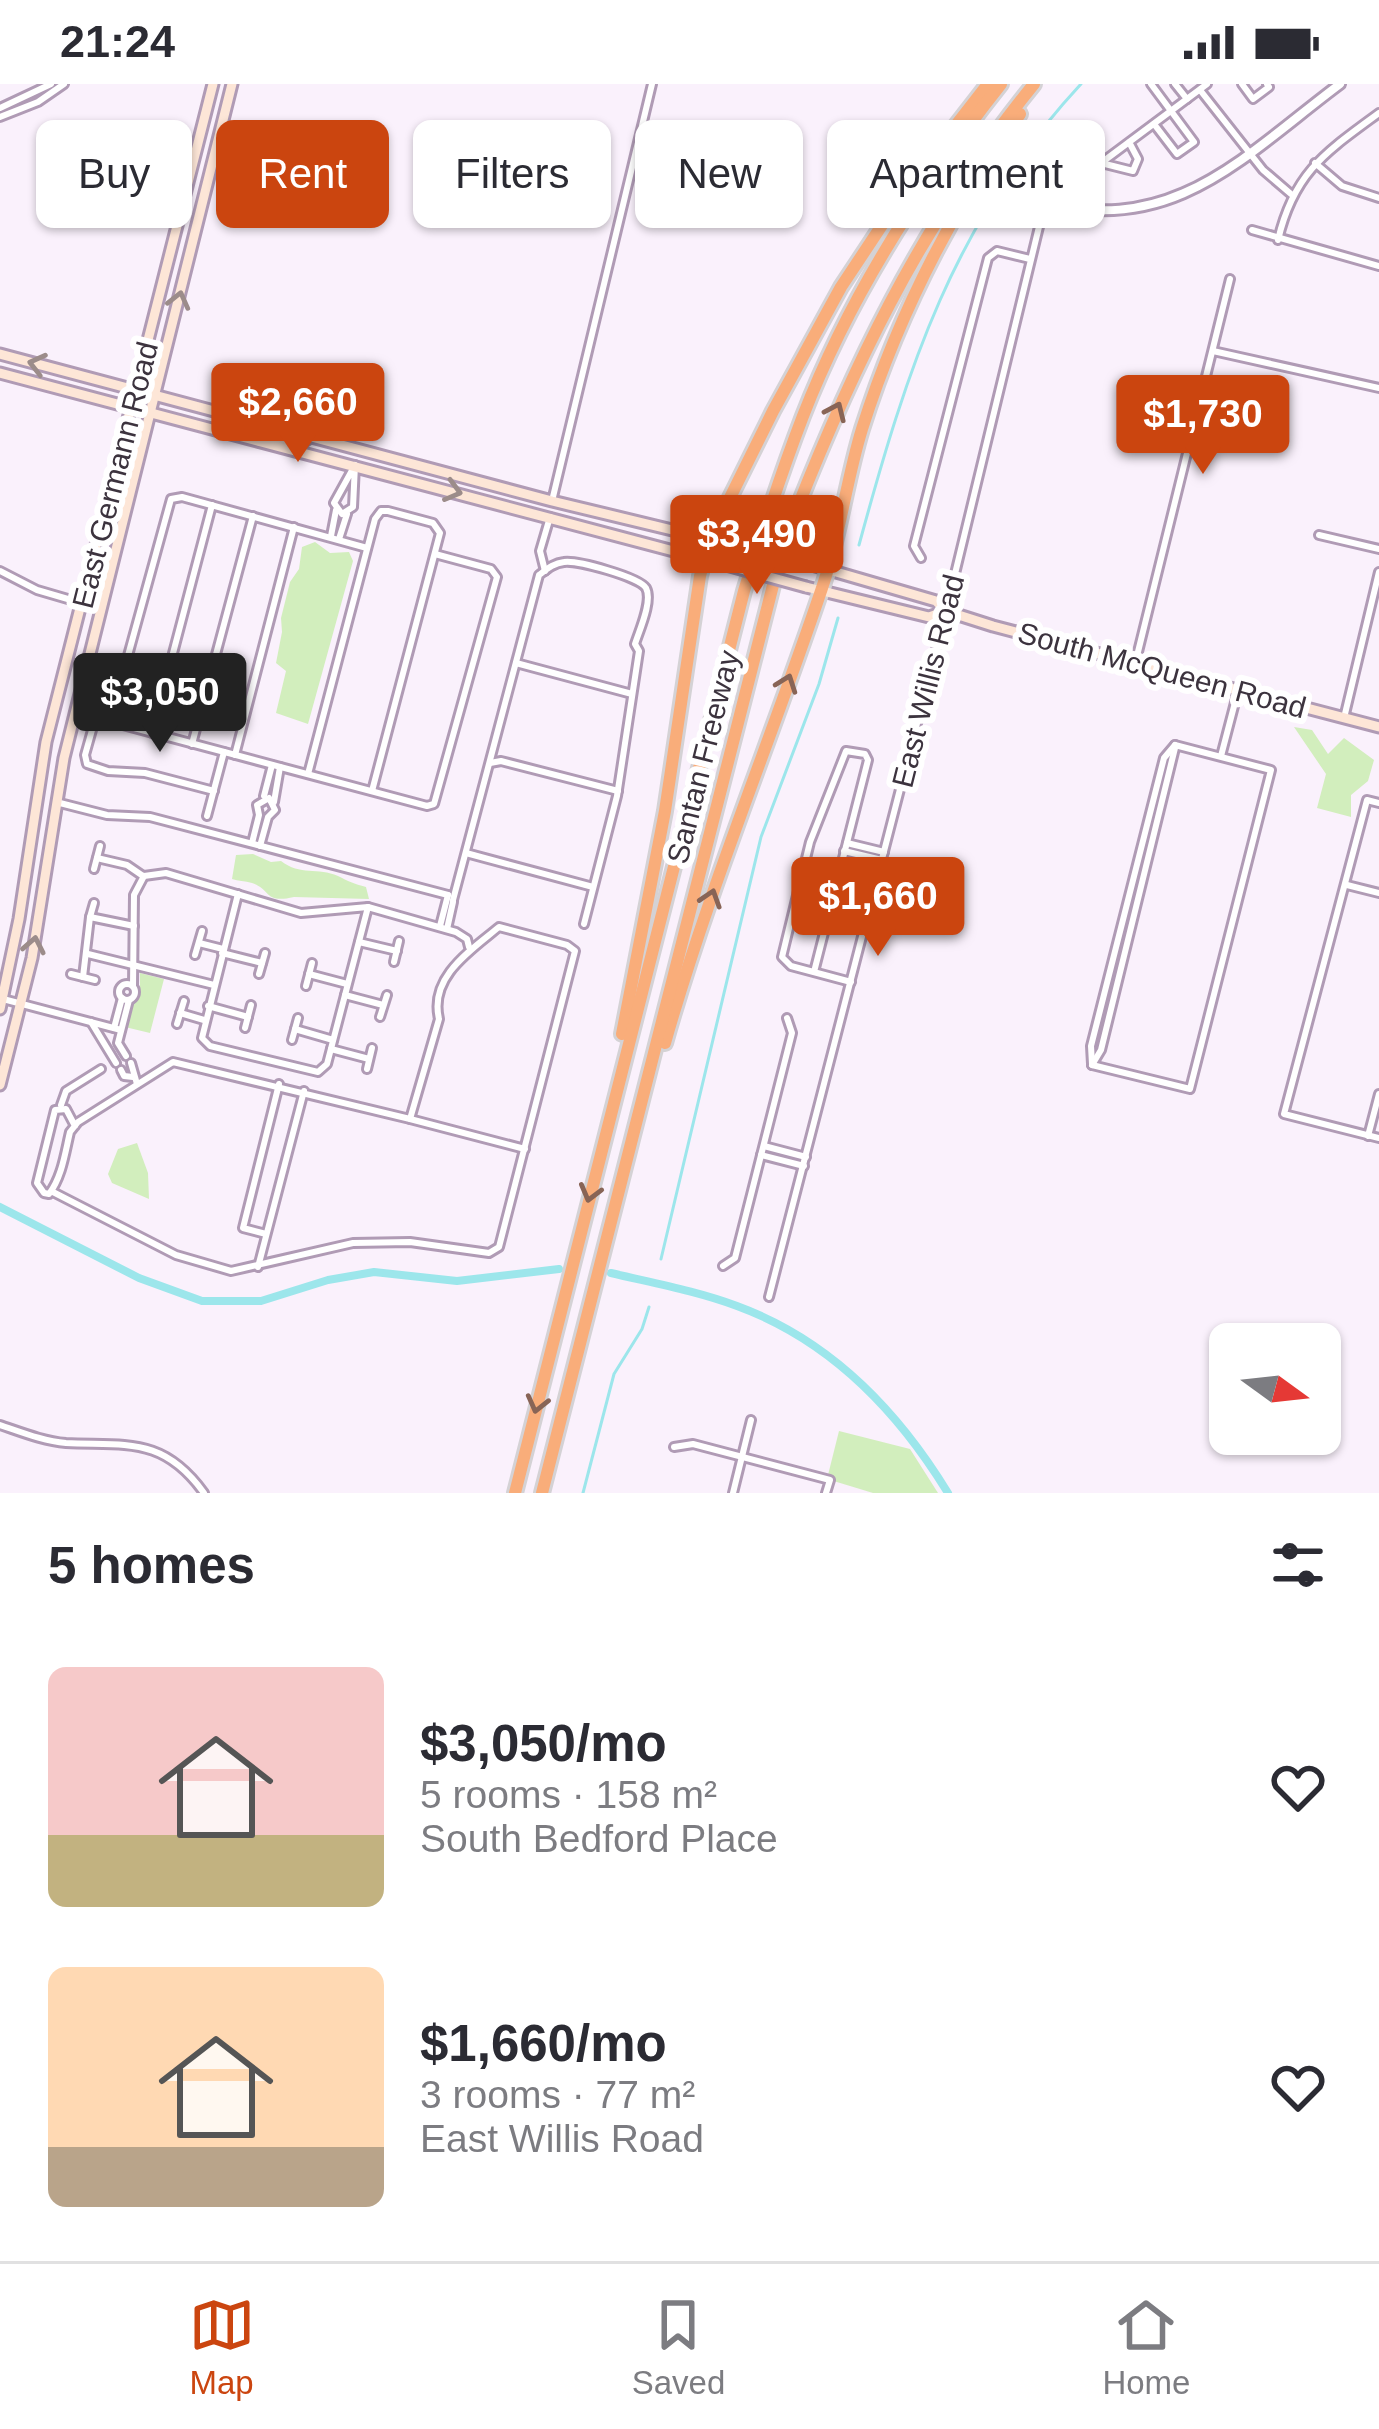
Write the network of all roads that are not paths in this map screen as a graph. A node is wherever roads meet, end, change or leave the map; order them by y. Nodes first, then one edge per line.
1 (51, 84) edge
2 (64, 84) edge
3 (213, 84) edge
4 (232, 84) edge
5 (652, 84) edge
6 (988, 84) edge
7 (1001, 84) edge
8 (1034, 84) edge
9 (1043, 84) edge
10 (1151, 84) edge
11 (1175, 84) edge
12 (1242, 84) edge
13 (1267, 84) edge
14 (1340, 84) edge
15 (1203, 87) edge
16 (1186, 99) junction
17 (1171, 111) junction
18 (0, 112) edge
19 (1378, 116) edge
20 (1154, 124) junction
21 (1130, 142) junction
22 (1249, 152) junction
23 (1315, 163) junction
24 (192, 168) edge
25 (1291, 194) junction
26 (1379, 199) edge
27 (1105, 211) edge
28 (192, 215) edge
29 (200, 217) junction
30 (177, 228) edge
31 (1039, 228) edge
32 (1252, 230) dead end
33 (1278, 240) junction
34 (1031, 260) junction
35 (1379, 266) edge
36 (1230, 279) dead end
37 (1213, 351) junction
38 (0, 354) edge
39 (0, 373) edge
40 (137, 388) junction
41 (1379, 388) edge
42 (156, 394) junction
43 (132, 408) junction
44 (151, 413) junction
45 (310, 437) junction
46 (259, 441) junction
47 (360, 450) junction
48 (355, 465) junction
49 (552, 501) junction
50 (212, 505) junction
51 (336, 511) junction
52 (348, 514) junction
53 (253, 516) junction
54 (550, 517) junction
55 (294, 527) junction
56 (1319, 535) dead end
57 (335, 538) junction
58 (710, 538) junction
59 (368, 548) junction
60 (1379, 549) edge
61 (435, 554) junction
62 (921, 558) dead end
63 (704, 559) junction
64 (828, 569) junction
65 (0, 571) edge
66 (545, 571) junction
67 (1379, 572) edge
68 (821, 592) junction
69 (82, 604) junction
70 (101, 609) junction
71 (946, 610) junction
72 (516, 663) junction
73 (1135, 664) junction
74 (1238, 691) junction
75 (632, 694) junction
76 (1344, 718) junction
77 (110, 721) junction
78 (1379, 727) edge
79 (152, 733) junction
80 (192, 744) junction
81 (1175, 745) junction
82 (224, 752) junction
83 (235, 755) junction
84 (1221, 756) junction
85 (490, 763) junction
86 (276, 766) junction
87 (308, 774) junction
88 (1157, 786) junction
89 (1167, 788) junction
90 (214, 791) junction
91 (372, 791) junction
92 (618, 791) junction
93 (36, 797) junction
94 (262, 799) junction
95 (56, 802) junction
96 (274, 802) junction
97 (1379, 803) edge
98 (207, 816) dead end
99 (256, 845) junction
100 (1142, 845) junction
101 (100, 847) dead end
102 (845, 847) junction
103 (1152, 848) junction
104 (466, 853) junction
105 (883, 856) junction
106 (97, 858) junction
107 (805, 863) junction
108 (94, 869) dead end
109 (839, 871) junction
110 (144, 877) junction
111 (1347, 885) junction
112 (593, 887) junction
113 (1379, 892) edge
114 (238, 894) junction
115 (450, 897) junction
116 (94, 903) dead end
117 (368, 907) junction
118 (1126, 908) junction
119 (1136, 910) junction
120 (90, 916) junction
121 (584, 924) dead end
122 (134, 926) junction
123 (443, 927) junction
124 (202, 931) dead end
125 (399, 941) dead end
126 (359, 942) junction
127 (199, 943) junction
128 (470, 949) junction
129 (222, 951) junction
130 (397, 951) junction
131 (265, 953) dead end
132 (88, 954) junction
133 (195, 955) dead end
134 (394, 962) dead end
135 (262, 963) junction
136 (312, 963) dead end
137 (133, 964) junction
138 (1111, 968) junction
139 (1121, 970) junction
140 (814, 972) junction
141 (71, 974) dead end
142 (259, 974) dead end
143 (309, 974) junction
144 (83, 977) junction
145 (95, 980) dead end
146 (851, 982) junction
147 (347, 984) junction
148 (129, 985) junction
149 (214, 985) junction
150 (306, 986) dead end
151 (387, 994) dead end
152 (345, 995) junction
153 (125, 999) junction
154 (184, 1000) dead end
155 (1, 1004) edge
156 (20, 1005) junction
157 (251, 1005) dead end
158 (383, 1005) junction
159 (208, 1006) junction
160 (180, 1013) junction
161 (248, 1017) junction
162 (380, 1017) dead end
163 (298, 1018) dead end
164 (787, 1018) dead end
165 (204, 1019) junction
166 (92, 1022) junction
167 (177, 1024) dead end
168 (1096, 1027) junction
169 (245, 1028) dead end
170 (1106, 1028) junction
171 (118, 1029) junction
172 (295, 1029) junction
173 (292, 1040) dead end
174 (332, 1044) junction
175 (120, 1046) junction
176 (372, 1048) dead end
177 (110, 1052) junction
178 (369, 1059) junction
179 (1092, 1065) junction
180 (100, 1069) dead end
181 (367, 1069) dead end
182 (135, 1080) junction
183 (279, 1084) junction
184 (0, 1085) edge
185 (304, 1091) junction
186 (1379, 1094) edge
187 (61, 1107) junction
188 (410, 1119) junction
189 (75, 1126) junction
190 (1368, 1136) junction
191 (1379, 1138) edge
192 (602, 1148) junction
193 (525, 1150) junction
194 (762, 1151) junction
195 (805, 1162) junction
196 (51, 1191) junction
197 (266, 1234) junction
198 (606, 1252) junction
199 (723, 1266) dead end
200 (258, 1268) junction
201 (769, 1297) dead end
202 (751, 1420) dead end
203 (0, 1425) edge
204 (674, 1448) dead end
205 (742, 1456) junction
206 (204, 1493) edge
207 (515, 1493) edge
208 (542, 1493) edge
209 (733, 1493) edge
210 (826, 1493) edge

1 - 18 street
2 - 18 street
3 - 24 main road, East Germann Road
4 - 29 main road, East Germann Road
5 - 49 street
6 - 58 highway
7 - 192 highway, Santan Freeway
198 -> 8 highway, Santan Freeway
9 - 64 highway
10 - 17 street
11 - 16 street
12 - 13 street
14 - 22 street
15 - 16 street
15 - 22 street
16 - 17 street
17 - 20 street
17 - 20 street
19 - 23 street
20 - 21 street
21 - 21 street
22 - 25 street
22 - 27 street
23 - 25 street
23 - 26 street
25 - 33 street
28 - 29 main road
42 -> 29 main road, East Germann Road
30 - 40 main road, East Germann Road
31 - 34 street, East Willis Road
32 - 33 street
33 - 35 street
34 - 62 street
34 - 71 street, East Willis Road
36 - 37 street
37 - 41 street
37 - 73 street
40 -> 38 main road, South McQueen Road
39 - 43 main road, South McQueen Road
40 - 42 main road, South McQueen Road
40 - 43 main road, East Germann Road
42 - 44 main road, East Germann Road
42 - 45 main road, South McQueen Road
43 - 44 main road, South McQueen Road
43 - 69 main road, East Germann Road
44 - 46 main road, South McQueen Road
44 - 70 main road, East Germann Road
45 - 46 main road
45 - 47 main road, South McQueen Road
46 - 48 main road, South McQueen Road
47 - 48 main road
47 - 49 main road, South McQueen Road
48 - 51 street
48 - 52 street
48 -> 54 main road, South McQueen Road
49 - 54 main road
49 - 58 main road, South McQueen Road
50 - 53 street
50 - 77 street
50 - 79 street
51 - 52 street
51 - 57 street
52 - 57 street
53 - 55 street
53 - 80 street
54 - 63 main road, South McQueen Road
54 - 66 street
55 - 57 street
55 - 83 street
56 - 60 street
57 - 59 street
58 - 63 highway
58 - 64 main road, South McQueen Road, bridge
59 - 61 street
59 - 87 street
61 - 91 street
61 - 91 street
63 - 68 main road, South McQueen Road, bridge
63 - 192 highway
64 - 68 highway
64 - 71 main road, South McQueen Road
65 - 69 street
66 - 72 street
66 - 75 street
67 - 76 street
68 - 71 main road, South McQueen Road
198 -> 68 highway
69 - 70 street
69 - 93 main road, East Germann Road
70 - 95 main road, East Germann Road
71 - 73 main road, South McQueen Road
71 - 105 street, East Willis Road
72 - 75 street
72 - 85 street
73 - 74 main road, South McQueen Road
74 - 76 main road, South McQueen Road
74 - 84 street
75 - 92 street
76 - 78 main road, South McQueen Road
77 - 79 street
77 - 90 street
79 - 80 street
80 - 82 street
81 - 84 street
81 - 88 street
81 - 89 street
82 - 83 street
82 - 90 street
83 - 86 street
84 - 179 street
85 - 92 street
85 - 104 street
86 - 87 street
86 - 94 street
86 - 96 street
87 - 91 street
88 - 89 street
88 - 100 street
89 - 103 street
90 - 98 street
92 - 112 street
93 - 95 main road
93 - 155 main road, East Germann Road
94 - 96 street
94 - 99 street
95 - 99 street
156 -> 95 main road, East Germann Road
96 - 99 street
97 - 111 street
99 - 115 street
100 - 103 street
100 - 118 street
101 - 106 street
102 - 105 street
102 - 107 street
102 - 109 street
103 - 119 street
104 - 112 street
104 - 115 street
105 - 146 street, East Willis Road
106 - 108 street
106 - 110 street
107 - 109 street
107 - 140 street
109 - 140 street
110 - 114 street
110 - 122 street
111 - 113 street
111 - 190 street
112 - 121 street
114 - 117 street
114 - 129 street
115 - 123 street
116 - 120 street
117 - 123 street
117 - 126 street
118 - 119 street
118 - 138 street
119 - 139 street
120 - 122 street
120 - 132 street
122 - 137 street
123 - 128 street
124 - 127 street
125 - 130 street
126 - 130 street
126 - 147 street
127 - 129 street
127 - 133 street
128 - 188 street
128 - 193 street
129 - 135 street
129 - 149 street
130 - 134 street
131 - 135 street
132 - 137 street
132 - 144 street
135 - 142 street
136 - 143 street
137 - 148 street
137 - 149 street
138 - 139 street
138 - 168 street
139 - 170 street
140 - 146 street
141 - 144 street
143 - 147 street
143 - 150 street
144 - 145 street
146 - 195 street, East Willis Road
147 - 152 street
148 - 153 street
148 - 153 street
149 - 159 street
151 - 158 street
152 - 158 street
152 - 174 street
153 - 171 street
154 - 160 street
155 - 156 street
156 - 166 street
156 - 184 main road, East Germann Road
157 - 161 street
158 - 162 street
159 - 161 street
159 - 165 street
160 - 165 street
160 - 167 street
161 - 169 street
163 - 172 street
164 - 194 street
165 - 174 street
166 - 171 street
166 - 177 street
168 - 170 street
168 - 179 street
170 - 179 street
171 - 175 street
172 - 173 street
172 - 174 street
174 - 178 street
175 - 177 street
175 - 182 street
176 - 178 street
177 - 182 street
178 - 181 street
180 - 187 street
182 - 183 street
182 - 189 street
183 - 185 street
183 - 197 street
185 - 188 street
185 - 197 street
186 - 190 street
187 - 189 street
187 - 196 street
188 - 193 street
189 - 196 street
190 - 191 street
192 -> 207 highway, Santan Freeway
193 - 200 street
194 - 195 street
194 - 199 street
195 - 201 street, East Willis Road
196 - 200 street
197 - 200 street
198 - 208 highway, Santan Freeway
202 - 205 street
203 - 206 street
204 - 205 street
205 - 209 street
205 - 210 street

